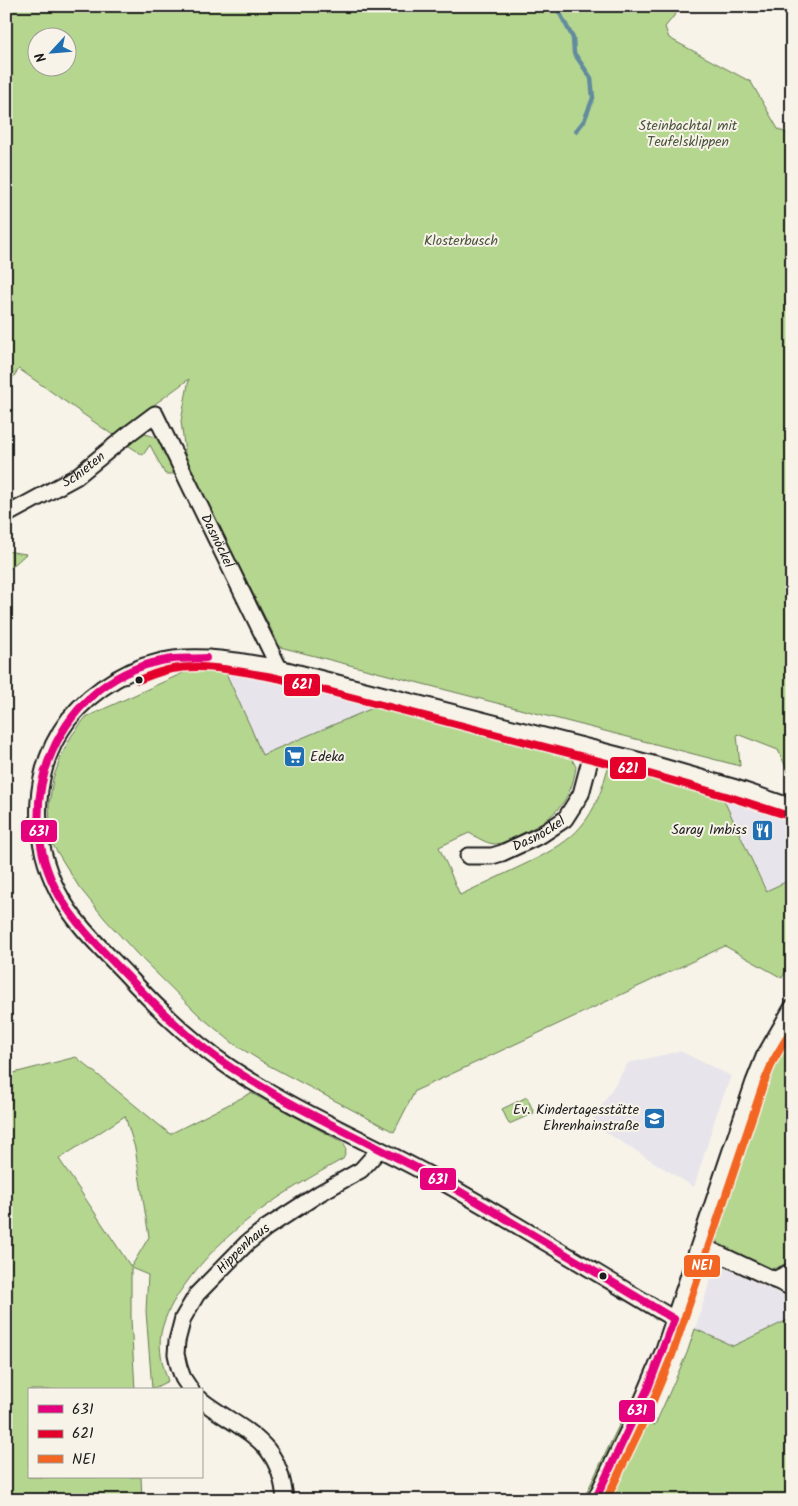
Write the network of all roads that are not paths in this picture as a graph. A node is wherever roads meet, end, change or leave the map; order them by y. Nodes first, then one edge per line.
1 (155, 414) joint
2 (6, 515) edge
3 (279, 668) junction
4 (592, 749) junction
5 (792, 807) edge
6 (468, 856) dead end
7 (792, 1008) edge
8 (379, 1150) junction
9 (700, 1245) junction
10 (792, 1271) edge
11 (774, 1280) junction
12 (792, 1288) edge
13 (674, 1319) junction
14 (190, 1388) edge
15 (202, 1401) edge
16 (285, 1500) edge
17 (595, 1500) edge

1 - 2 street, Schieten
1 - 3 street, Dasnöckel
3 - 4 street
3 - 8 street
4 - 5 street
4 - 6 street, Dasnöckel
7 - 9 street
8 - 13 street
8 - 14 street, Hippenhaus
9 - 11 street
9 - 13 street
10 - 11 street
11 - 12 street
13 - 17 street
15 - 16 street

